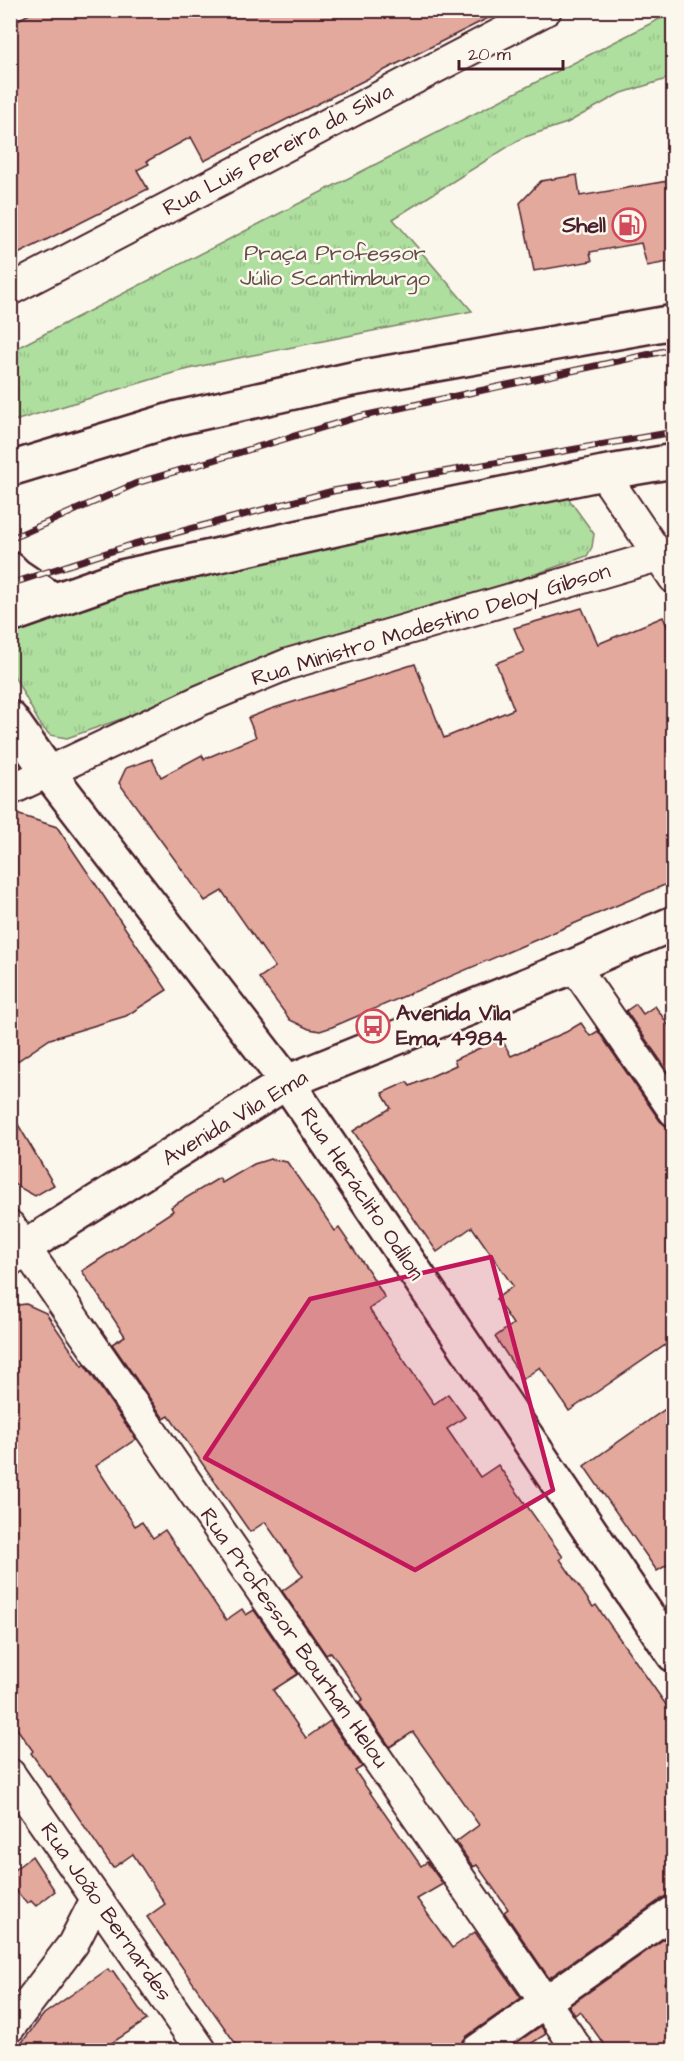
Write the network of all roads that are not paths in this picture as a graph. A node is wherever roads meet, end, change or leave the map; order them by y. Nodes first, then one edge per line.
1 (546, 10) edge
2 (10, 290) edge
3 (674, 322) edge
4 (674, 461) edge
5 (10, 469) edge
6 (603, 473) junction
7 (666, 567) edge
8 (10, 569) edge
9 (53, 600) junction
10 (10, 616) edge
11 (10, 718) edge
12 (48, 772) junction
13 (10, 790) edge
14 (674, 923) edge
15 (574, 966) junction
16 (287, 1082) junction
17 (674, 1111) edge
18 (15, 1244) edge
19 (674, 1655) edge
20 (10, 1774) edge
21 (96, 1899) junction
22 (674, 1911) edge
23 (545, 2002) junction
24 (10, 2027) edge
25 (201, 2050) edge
26 (477, 2050) edge
27 (578, 2050) edge

1 - 2 street, Rua Luis Pereira da Silva
3 - 5 main road
4 - 6 main road
6 - 7 street
6 - 9 main road
7 - 12 street, Rua Ministro Modestino Deloy Gibson
8 - 9 main road
9 - 10 main road
11 - 12 main road, Rua Heráclito Odilon
12 - 13 street, Rua Ministro Modestino Deloy Gibson
12 - 16 main road, Rua Heráclito Odilon
14 - 15 main road, Avenida Vila Ema
15 - 16 main road, Avenida Vila Ema
15 - 17 street
16 - 18 main road, Avenida Vila Ema
16 - 19 main road, Rua Heráclito Odilon
18 - 23 street, Rua Professor Bourhan Helou
20 - 21 street, Rua João Bernardes
21 - 24 street
21 - 25 street, Rua João Bernardes
22 - 23 street
23 - 26 street
23 - 27 street, Rua Professor Bourhan Helou

